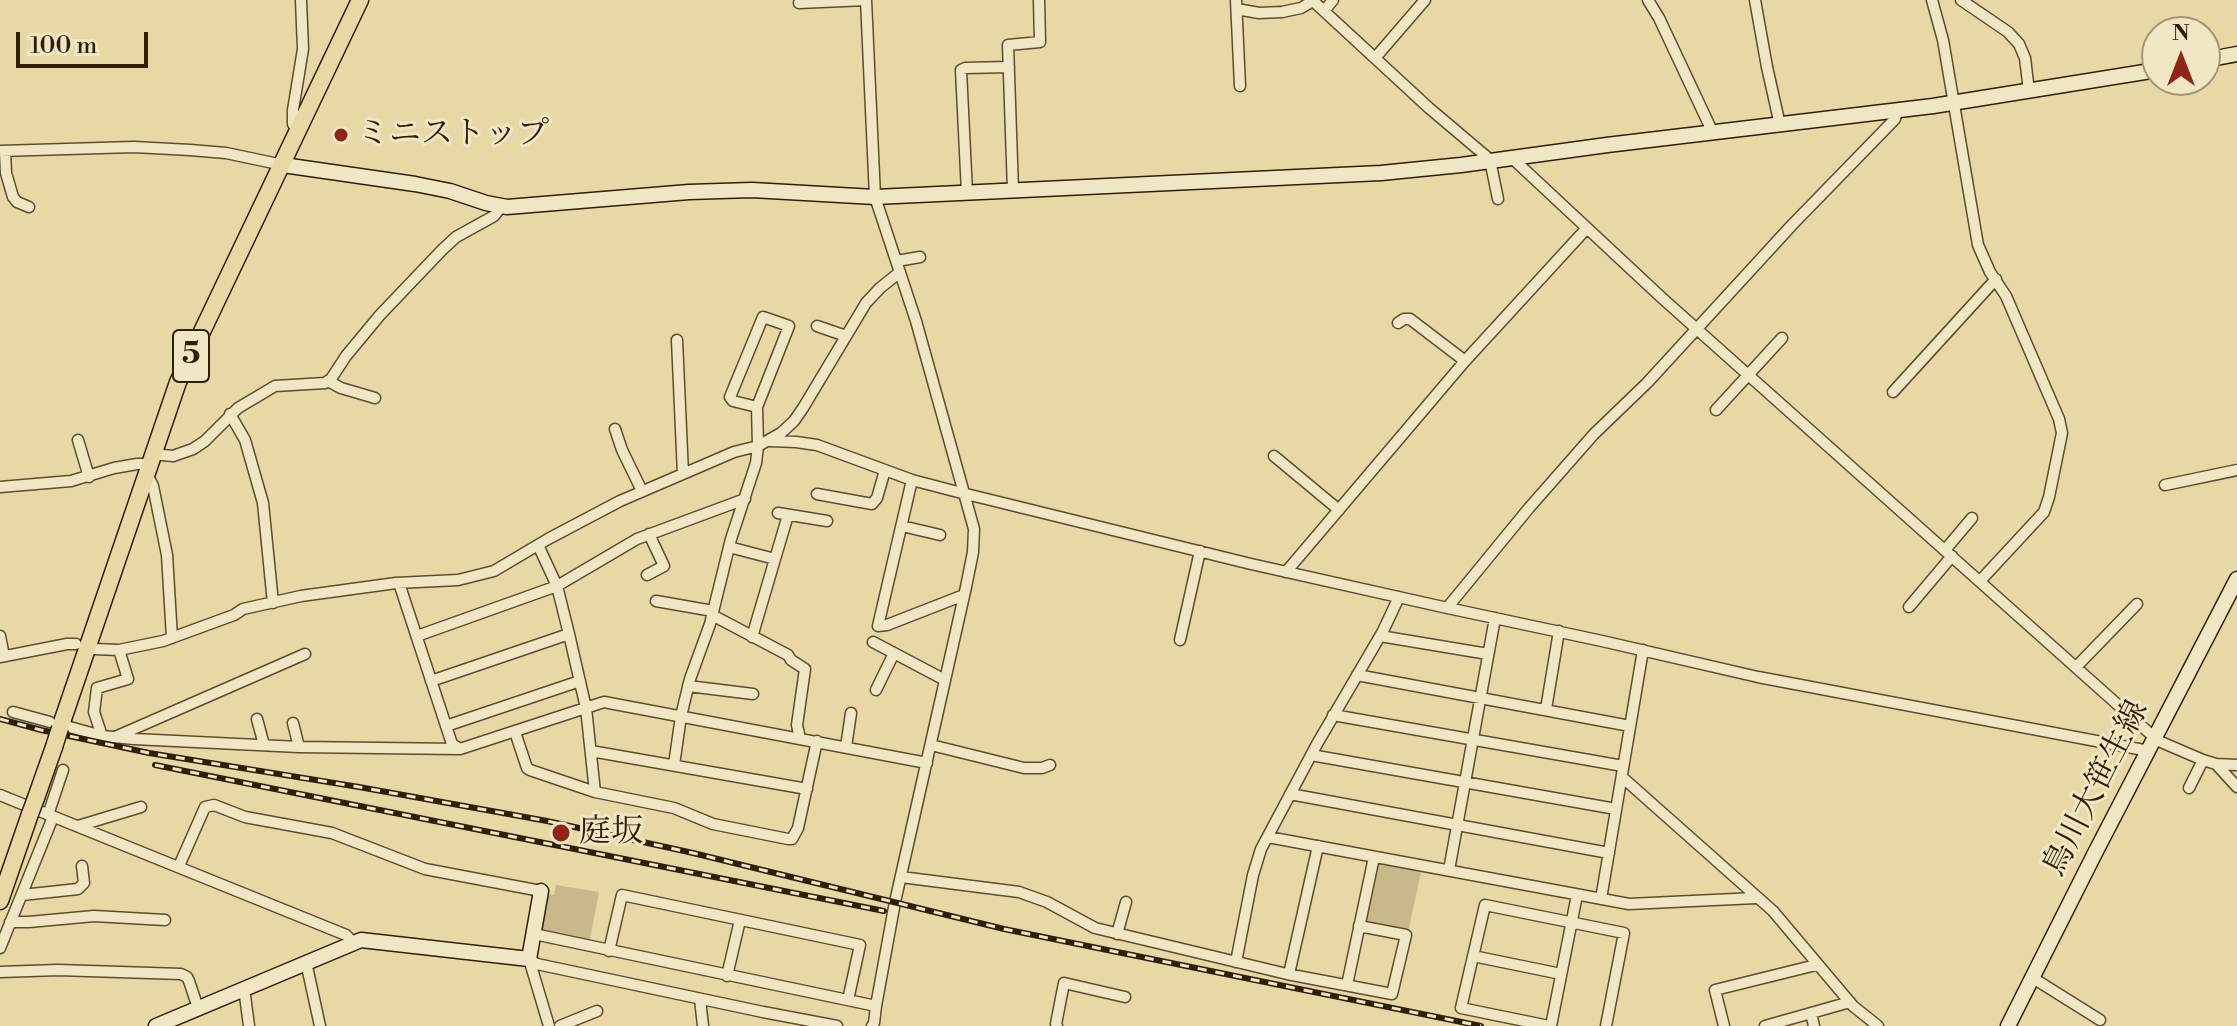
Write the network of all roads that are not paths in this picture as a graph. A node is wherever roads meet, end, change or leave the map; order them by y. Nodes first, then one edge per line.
1 (301, 0) edge
2 (360, 0) edge
3 (866, 0) edge
4 (1039, 0) edge
5 (1333, 0) edge
6 (1425, 0) edge
7 (1648, 0) edge
8 (1755, 0) edge
9 (1932, 0) edge
10 (1961, 0) edge
11 (1313, 1) edge
12 (799, 3) dead end
13 (1236, 4) edge
14 (1324, 11) junction
15 (1375, 58) junction
16 (1009, 67) junction
17 (2141, 73) edge
18 (1240, 86) dead end
19 (2029, 91) junction
20 (1954, 103) junction
21 (1897, 111) junction
22 (1780, 125) junction
23 (298, 131) junction
24 (1713, 133) junction
25 (3, 151) edge
26 (1512, 158) junction
27 (1489, 160) junction
28 (283, 165) junction
29 (1013, 191) junction
30 (967, 193) junction
31 (875, 197) junction
32 (1498, 199) dead end
33 (502, 206) junction
34 (29, 207) dead end
35 (1587, 228) junction
36 (920, 257) dead end
37 (898, 267) junction
38 (1996, 279) junction
39 (1398, 323) dead end
40 (817, 326) dead end
41 (1697, 329) junction
42 (846, 336) junction
43 (1782, 338) dead end
44 (677, 340) dead end
45 (1465, 361) junction
46 (1749, 375) junction
47 (328, 381) junction
48 (1893, 392) dead end
49 (375, 398) dead end
50 (757, 407) junction
51 (1716, 410) dead end
52 (230, 414) junction
53 (615, 429) dead end
54 (78, 440) dead end
55 (770, 441) junction
56 (758, 446) junction
57 (1274, 456) dead end
58 (149, 464) junction
59 (885, 470) junction
60 (2237, 470) edge
61 (683, 474) junction
62 (89, 477) junction
63 (912, 480) junction
64 (2165, 485) dead end
65 (0, 487) edge
66 (642, 491) junction
67 (817, 494) dead end
68 (965, 494) junction
69 (745, 499) junction
70 (1339, 510) junction
71 (1972, 518) dead end
72 (827, 521) dead end
73 (902, 526) junction
74 (649, 534) junction
75 (940, 535) dead end
76 (538, 545) junction
77 (729, 547) junction
78 (1200, 551) junction
79 (1949, 553) junction
80 (775, 559) junction
81 (1286, 572) junction
82 (647, 575) dead end
83 (2237, 579) edge
84 (1980, 581) junction
85 (399, 583) junction
86 (557, 586) junction
87 (964, 595) junction
88 (1399, 597) junction
89 (656, 601) dead end
90 (273, 603) junction
91 (2137, 604) dead end
92 (1909, 607) dead end
93 (1447, 608) junction
94 (712, 613) junction
95 (1495, 618) junction
96 (1559, 631) junction
97 (569, 634) junction
98 (0, 636) edge
99 (417, 636) junction
100 (1380, 636) junction
101 (752, 637) junction
102 (172, 638) junction
103 (1180, 640) dead end
104 (873, 642) dead end
105 (76, 644) dead end
106 (94, 649) dead end
107 (119, 650) junction
108 (1643, 650) junction
109 (894, 653) junction
110 (305, 654) dead end
111 (1488, 654) junction
112 (2, 656) edge
113 (2076, 667) junction
114 (1357, 675) junction
115 (945, 680) junction
116 (431, 681) junction
117 (580, 681) junction
118 (688, 686) junction
119 (876, 690) dead end
120 (753, 694) dead end
121 (1481, 697) junction
122 (586, 708) junction
123 (1546, 709) junction
124 (13, 712) dead end
125 (851, 713) dead end
126 (1333, 715) junction
127 (681, 716) junction
128 (257, 719) dead end
129 (293, 723) dead end
130 (59, 725) junction
131 (446, 726) junction
132 (1630, 726) junction
133 (515, 732) junction
134 (107, 737) junction
135 (800, 738) junction
136 (1473, 740) junction
137 (817, 741) junction
138 (2153, 743) junction
139 (264, 745) junction
140 (931, 745) junction
141 (299, 747) junction
142 (846, 747) junction
143 (460, 749) junction
144 (591, 751) junction
145 (1311, 755) junction
146 (2203, 760) junction
147 (927, 763) junction
148 (2216, 764) junction
149 (674, 765) junction
150 (1050, 765) dead end
151 (2237, 765) edge
152 (63, 770) dead end
153 (1622, 771) junction
154 (1465, 782) junction
155 (2237, 787) edge
156 (2189, 788) dead end
157 (807, 789) junction
158 (595, 792) junction
159 (1290, 794) junction
160 (0, 795) edge
161 (141, 807) dead end
162 (1616, 809) junction
163 (51, 816) junction
164 (1457, 825) junction
165 (78, 826) junction
166 (1268, 837) junction
167 (1318, 846) junction
168 (1609, 853) junction
169 (1374, 857) junction
170 (82, 866) dead end
171 (179, 866) junction
172 (1449, 870) junction
173 (901, 877) junction
174 (541, 891) joint
175 (22, 895) junction
176 (1577, 895) junction
177 (1756, 898) junction
178 (1601, 899) junction
179 (0, 901) edge
180 (1126, 902) dead end
181 (165, 920) dead end
182 (740, 920) junction
183 (1572, 921) junction
184 (10, 922) junction
185 (1359, 926) junction
186 (534, 934) junction
187 (1117, 934) junction
188 (353, 942) junction
189 (0, 948) edge
190 (609, 951) junction
191 (1473, 956) junction
192 (529, 959) junction
193 (306, 962) junction
194 (1236, 962) junction
195 (1816, 965) junction
196 (0, 972) edge
197 (1289, 974) junction
198 (1561, 974) junction
199 (727, 976) junction
200 (2033, 978) junction
201 (1347, 985) junction
202 (244, 988) junction
203 (1125, 997) dead end
204 (700, 999) junction
205 (848, 1000) junction
206 (1850, 1002) junction
207 (876, 1006) junction
208 (198, 1008) junction
209 (597, 1011) dead end
210 (1811, 1013) junction
211 (2100, 1020) dead end
212 (156, 1026) edge
213 (249, 1026) edge
214 (320, 1026) edge
215 (549, 1026) edge
216 (560, 1026) edge
217 (703, 1026) edge
218 (837, 1026) edge
219 (872, 1026) edge
220 (1057, 1026) edge
221 (1550, 1026) edge
222 (1606, 1026) edge
223 (1724, 1026) edge
224 (1765, 1026) edge
225 (1814, 1026) edge
226 (1878, 1026) edge
227 (2008, 1026) edge

1 - 23 street
2 - 23 main road, 5
3 - 12 street
3 - 31 street
4 - 16 street
5 - 14 street
6 - 15 street
7 - 24 street
8 - 22 street
9 - 20 street
10 - 19 street
11 - 13 street
11 - 14 street
13 - 18 street
14 - 15 street
15 - 27 street
16 - 29 street
16 - 30 street
17 - 19 street
19 - 20 street
20 - 21 street
20 - 38 street
21 - 22 street
21 - 41 street
22 - 24 street
23 - 28 main road, 5
24 - 26 street
25 - 28 street
25 - 34 street
26 - 27 street
26 - 35 street
27 - 29 street
27 - 32 street
28 - 33 street
28 - 58 main road, 5
29 - 30 street
30 - 31 street
31 - 33 street
31 - 37 street
33 - 47 street
35 - 41 street
35 - 45 street
36 - 37 street
37 - 42 street
37 - 68 street
38 - 48 street
38 - 84 street
39 - 45 street
40 - 42 street
41 - 46 street
41 - 93 street
42 - 55 street
43 - 46 street
44 - 61 street
45 - 70 street
46 - 51 street
46 - 79 street
47 - 49 street
47 - 52 street
50 - 50 street
50 - 56 street
52 - 58 street
52 - 90 street
53 - 66 street
54 - 62 street
55 - 56 street
55 - 59 street
56 - 61 street
56 - 69 street
57 - 70 street
58 - 62 street
58 - 102 street
58 - 130 main road, 5
59 - 63 street
59 - 67 street
60 - 64 street
61 - 66 street
62 - 65 street
63 - 68 street
63 - 73 street
66 - 76 street
68 - 78 street
68 - 87 street
69 - 74 street
69 - 77 street
70 - 81 street
71 - 79 street
72 - 80 street
73 - 75 street
73 - 87 street
74 - 82 street
74 - 86 street
76 - 85 street
76 - 86 street
77 - 80 street
77 - 94 street
78 - 81 street
78 - 103 street
79 - 84 street
79 - 92 street
80 - 101 street
81 - 88 street
83 - 138 street, 鳥川大笹生線
84 - 113 street
85 - 90 street
85 - 99 street
86 - 97 street
86 - 99 street
87 - 115 street
88 - 93 street
88 - 100 street
89 - 94 street
90 - 102 street
91 - 113 street
93 - 95 street
94 - 101 street
94 - 118 street
95 - 96 street
95 - 111 street
96 - 108 street
96 - 123 street
97 - 116 street
97 - 117 street
98 - 112 street
99 - 116 street
100 - 111 street
100 - 114 street
101 - 135 street
102 - 107 street
104 - 109 street
105 - 112 street
106 - 107 street
107 - 134 street
108 - 132 street
108 - 138 street
109 - 115 street
109 - 119 street
110 - 134 street
111 - 121 street
113 - 138 street
114 - 121 street
114 - 126 street
115 - 140 street
116 - 131 street
117 - 122 street
117 - 131 street
118 - 120 street
118 - 127 street
121 - 123 street
121 - 136 street
122 - 127 street
122 - 133 street
122 - 144 street
123 - 132 street
124 - 130 street
125 - 142 street
126 - 136 street
126 - 145 street
127 - 135 street
127 - 149 street
128 - 139 street
129 - 141 street
130 - 134 street
130 - 179 main road, 5, bridge
131 - 143 street
132 - 153 street
133 - 143 street
133 - 158 street
134 - 139 street
135 - 137 street
136 - 153 street
136 - 154 street
137 - 142 street
137 - 157 street
138 - 146 street
138 - 200 street, 鳥川大笹生線
139 - 141 street
140 - 147 street
140 - 150 street
141 - 143 street
142 - 147 street
144 - 149 street
144 - 158 street
145 - 154 street
145 - 159 street
146 - 148 street
146 - 156 street
147 - 173 street
148 - 151 street
148 - 155 street
149 - 157 street
152 - 163 street
153 - 162 street
153 - 177 street
154 - 162 street
154 - 164 street
157 - 158 street
159 - 164 street
159 - 166 street
160 - 163 street
161 - 165 street
162 - 168 street
163 - 165 street
163 - 175 street
164 - 168 street
164 - 172 street
165 - 171 street
166 - 167 street
166 - 194 street
167 - 169 street
167 - 197 street
168 - 178 street
169 - 172 street
169 - 185 street
170 - 175 street
171 - 174 street
171 - 188 street
172 - 176 street
173 - 187 street
173 - 207 street
174 - 186 street
175 - 184 street
176 - 178 street
176 - 183 street
177 - 178 street
177 - 195 street
180 - 187 street
181 - 184 street
182 - 190 street
182 - 199 street
182 - 205 street
183 - 191 street
183 - 198 street
183 - 222 street
184 - 189 street
185 - 201 street
185 - 201 street
186 - 190 street
186 - 192 street
187 - 194 street
188 - 192 street
188 - 193 street
190 - 199 street
191 - 198 street
191 - 221 street
192 - 204 street
192 - 215 street
193 - 202 street
193 - 214 street
194 - 197 street
195 - 206 street
195 - 223 street
196 - 208 street
197 - 201 street
198 - 221 street
199 - 205 street
200 - 211 street
200 - 227 street, 鳥川大笹生線
202 - 208 street
202 - 213 street
203 - 220 street
204 - 217 street
204 - 218 street
205 - 207 street
206 - 210 street
206 - 226 street
207 - 219 street
208 - 212 street
209 - 216 street
210 - 224 street
210 - 225 street

